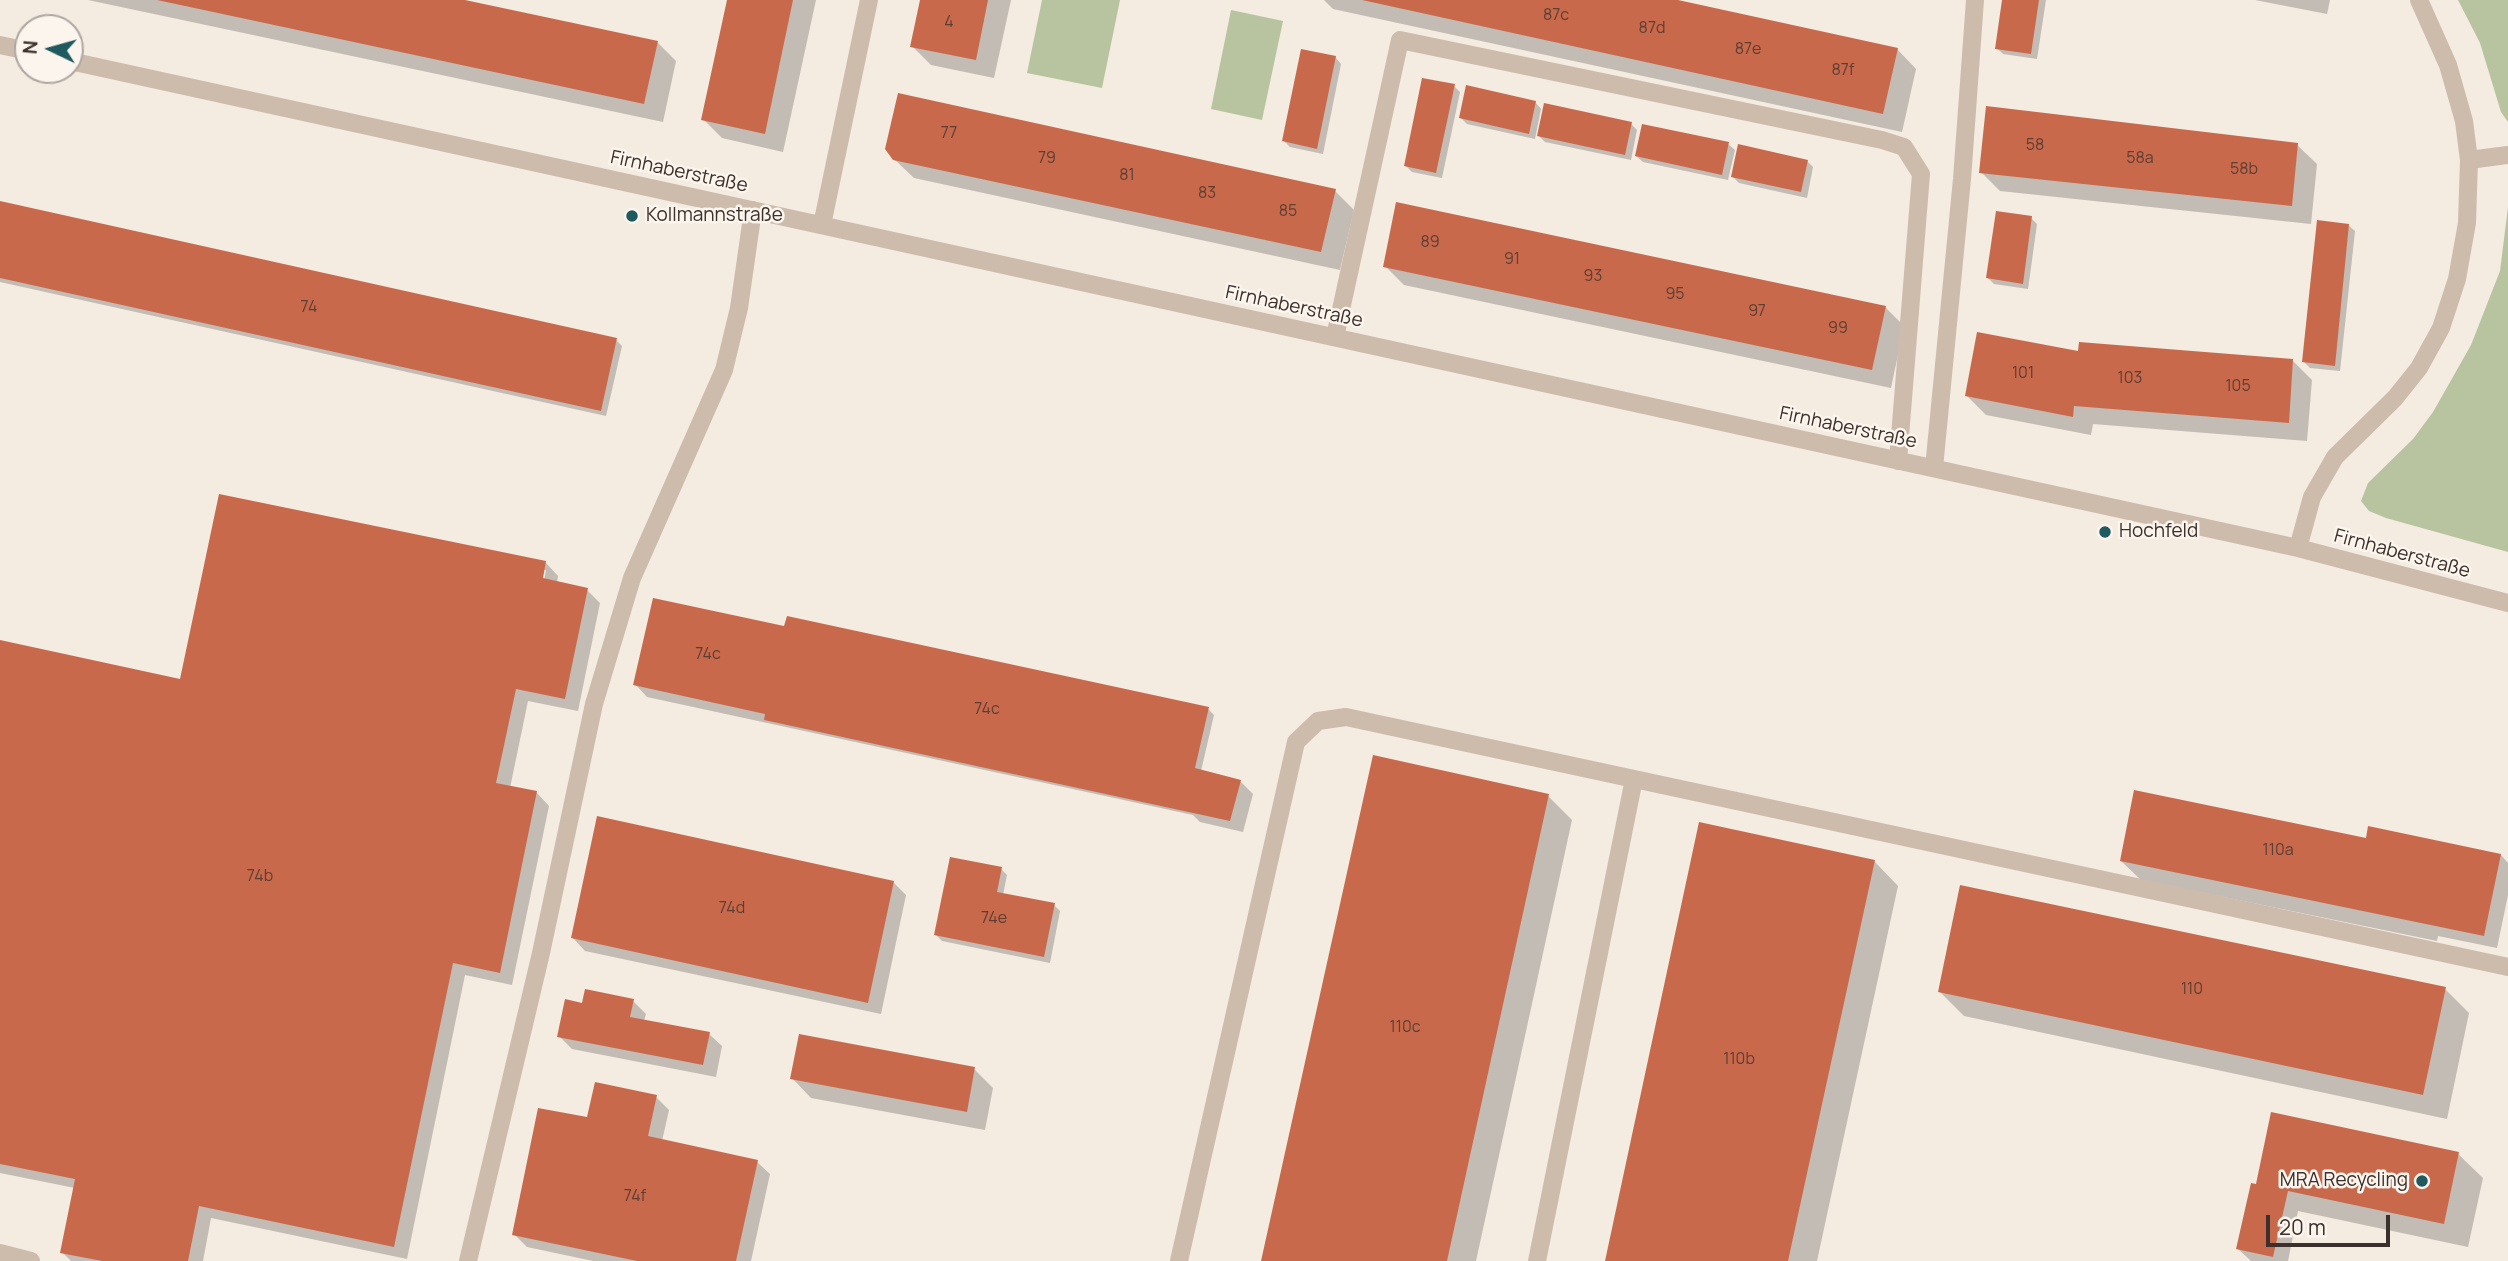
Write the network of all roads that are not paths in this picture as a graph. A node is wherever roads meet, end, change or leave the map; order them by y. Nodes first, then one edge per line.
1 (869, 0) edge
2 (1975, 0) edge
3 (2419, 0) edge
4 (84, 64) edge
5 (2508, 155) edge
6 (2469, 160) junction
7 (753, 210) junction
8 (821, 225) junction
9 (1335, 337) junction
10 (1898, 461) junction
11 (1934, 468) junction
12 (2298, 548) junction
13 (2508, 603) edge
14 (1634, 779) junction
15 (2508, 967) edge
16 (0, 1253) edge
17 (31, 1261) edge
18 (468, 1261) edge
19 (1179, 1261) edge
20 (1537, 1261) edge

1 - 8 street
2 - 11 street
3 - 6 street
4 - 7 street, Firnhaberstraße
5 - 6 street
6 - 12 street
7 - 8 street, Firnhaberstraße
7 - 18 street
8 - 9 street, Firnhaberstraße
9 - 10 street, Firnhaberstraße
9 - 10 street
10 - 11 street, Firnhaberstraße
11 - 12 street, Firnhaberstraße
12 - 13 street, Firnhaberstraße
14 - 15 street
14 - 19 street
14 - 20 street
16 - 17 street

